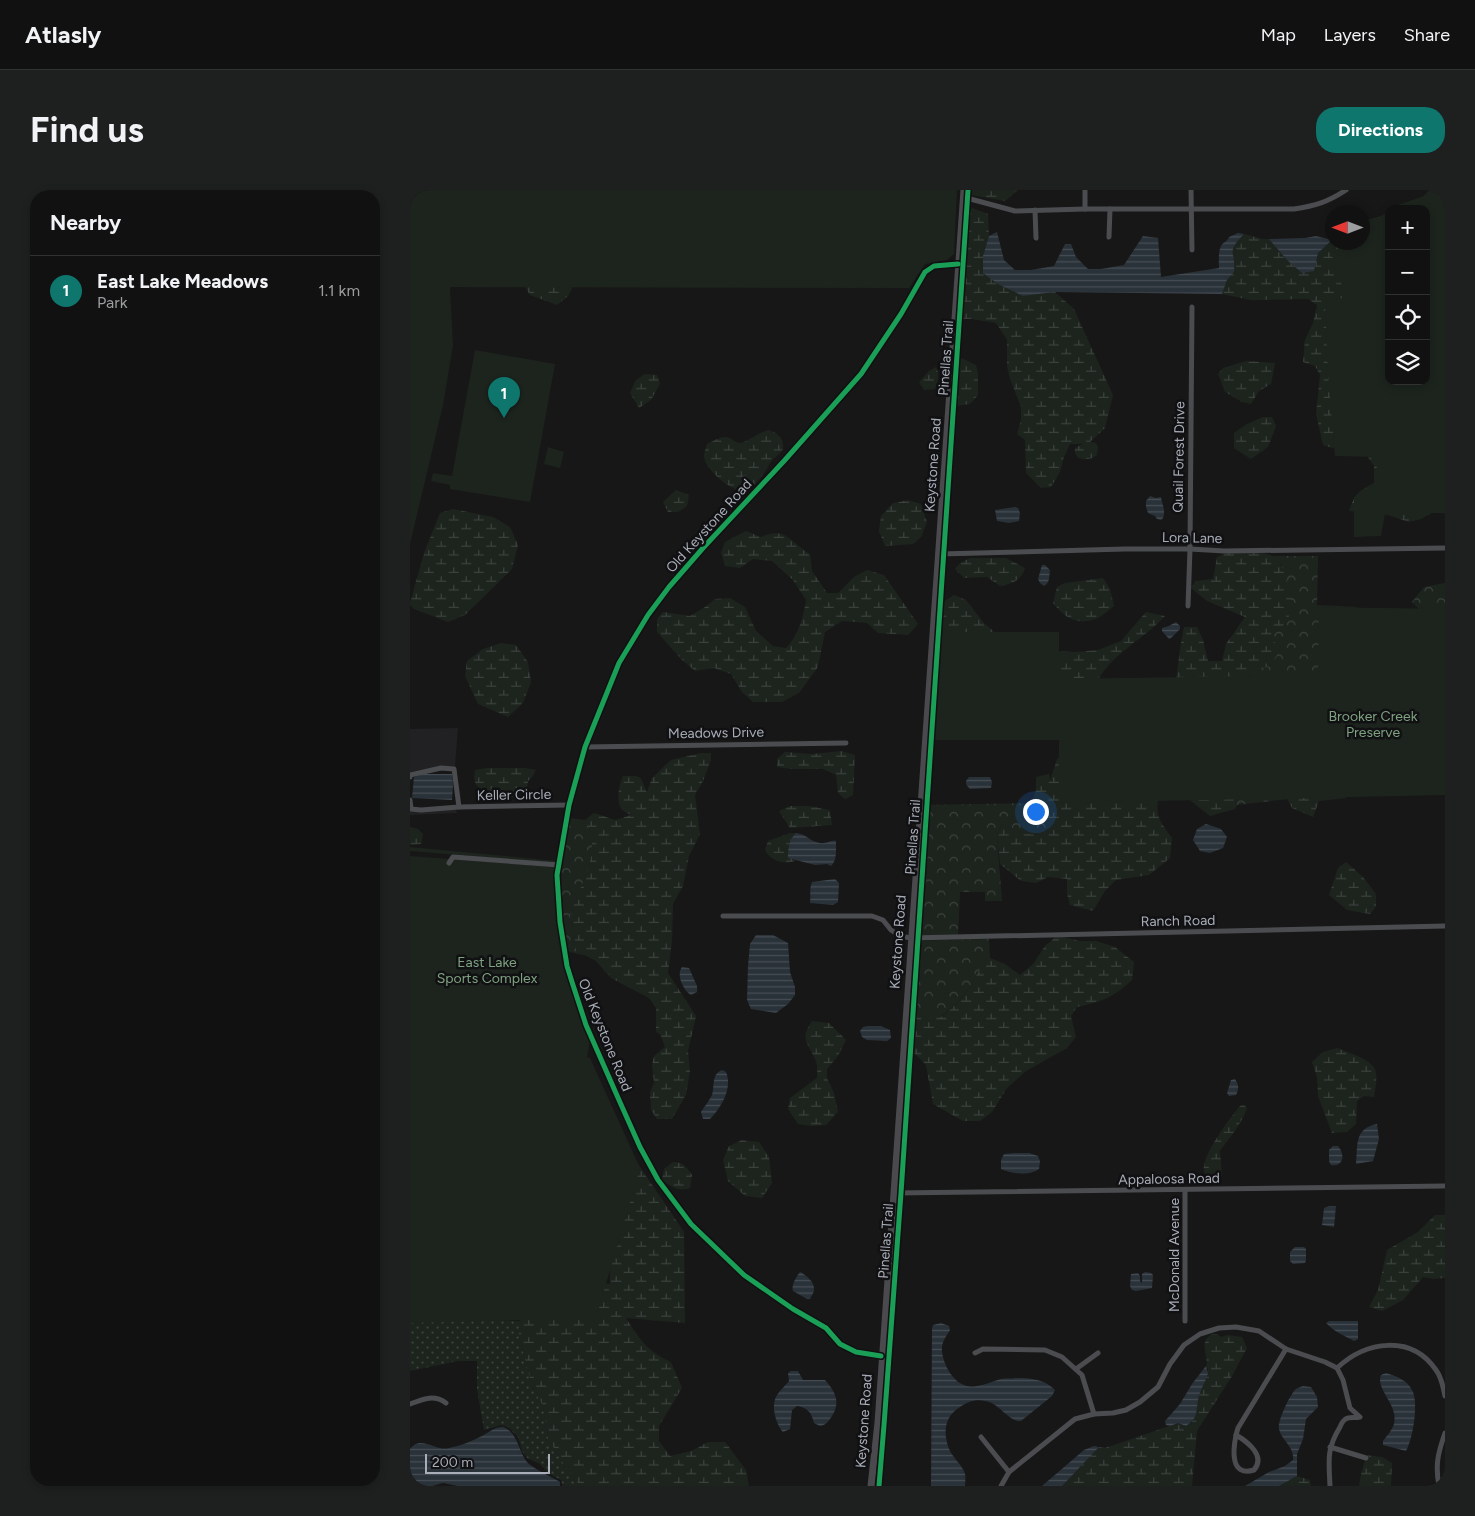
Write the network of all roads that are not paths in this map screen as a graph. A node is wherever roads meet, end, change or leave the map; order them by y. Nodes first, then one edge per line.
1 (1085, 190) edge
2 (1191, 190) edge
3 (1346, 190) edge
4 (963, 193) edge
5 (1085, 209) junction
6 (1110, 209) junction
7 (1191, 209) junction
8 (1035, 210) junction
9 (1109, 237) dead end
10 (1036, 238) dead end
11 (1192, 250) dead end
12 (958, 264) junction
13 (1192, 307) dead end
14 (1190, 548) junction
15 (1445, 548) edge
16 (939, 554) junction
17 (1188, 606) dead end
18 (846, 743) dead end
19 (585, 747) junction
20 (410, 777) edge
21 (410, 800) edge
22 (569, 805) junction
23 (459, 807) junction
24 (449, 863) dead end
25 (559, 865) junction
26 (723, 916) dead end
27 (1445, 926) edge
28 (911, 938) junction
29 (1445, 1186) edge
30 (1185, 1190) junction
31 (894, 1193) junction
32 (1185, 1321) dead end
33 (1286, 1349) junction
34 (975, 1353) dead end
35 (1098, 1353) dead end
36 (881, 1356) junction
37 (1337, 1368) junction
38 (1076, 1369) junction
39 (1445, 1396) edge
40 (446, 1403) dead end
41 (410, 1404) edge
42 (1094, 1414) junction
43 (1445, 1433) edge
44 (1236, 1436) junction
45 (981, 1437) dead end
46 (1330, 1447) junction
47 (1366, 1458) dead end
48 (1009, 1472) junction
49 (872, 1486) edge
50 (1000, 1486) edge
51 (1330, 1486) edge
52 (1439, 1486) edge

1 - 5 street
2 - 7 street
3 - 7 street
4 - 8 street
4 - 12 main road, Keystone Road
5 - 6 street
5 - 8 street
6 - 7 street
6 - 9 street
7 - 11 street
8 - 10 street
12 - 16 main road, Keystone Road
12 - 19 street, Old Keystone Road
13 - 14 street, Quail Forest Drive
14 - 15 street, Lora Lane
14 - 16 street, Lora Lane
14 - 17 street, Quail Forest Drive
16 - 28 main road, Keystone Road
18 - 19 street, Meadows Drive
19 - 22 street, Old Keystone Road
20 - 23 street, Keller Circle
21 - 23 street, Keller Circle
22 - 23 street, Keller Circle
22 - 25 street, Old Keystone Road
24 - 25 street
25 - 36 street, Old Keystone Road
26 - 28 street
27 - 28 street, Ranch Road
28 - 31 main road, Keystone Road
29 - 30 street, Appaloosa Road
30 - 31 street, Appaloosa Road
30 - 32 street, McDonald Avenue
31 - 36 main road, Keystone Road
33 - 37 street
33 - 42 street
33 - 44 street
34 - 38 street
35 - 38 street
36 - 49 main road, Keystone Road
37 - 39 street
37 - 46 street
38 - 42 street
40 - 41 street
42 - 48 street
43 - 52 street
44 - 44 street
45 - 48 street
46 - 47 street
46 - 51 street
48 - 50 street

